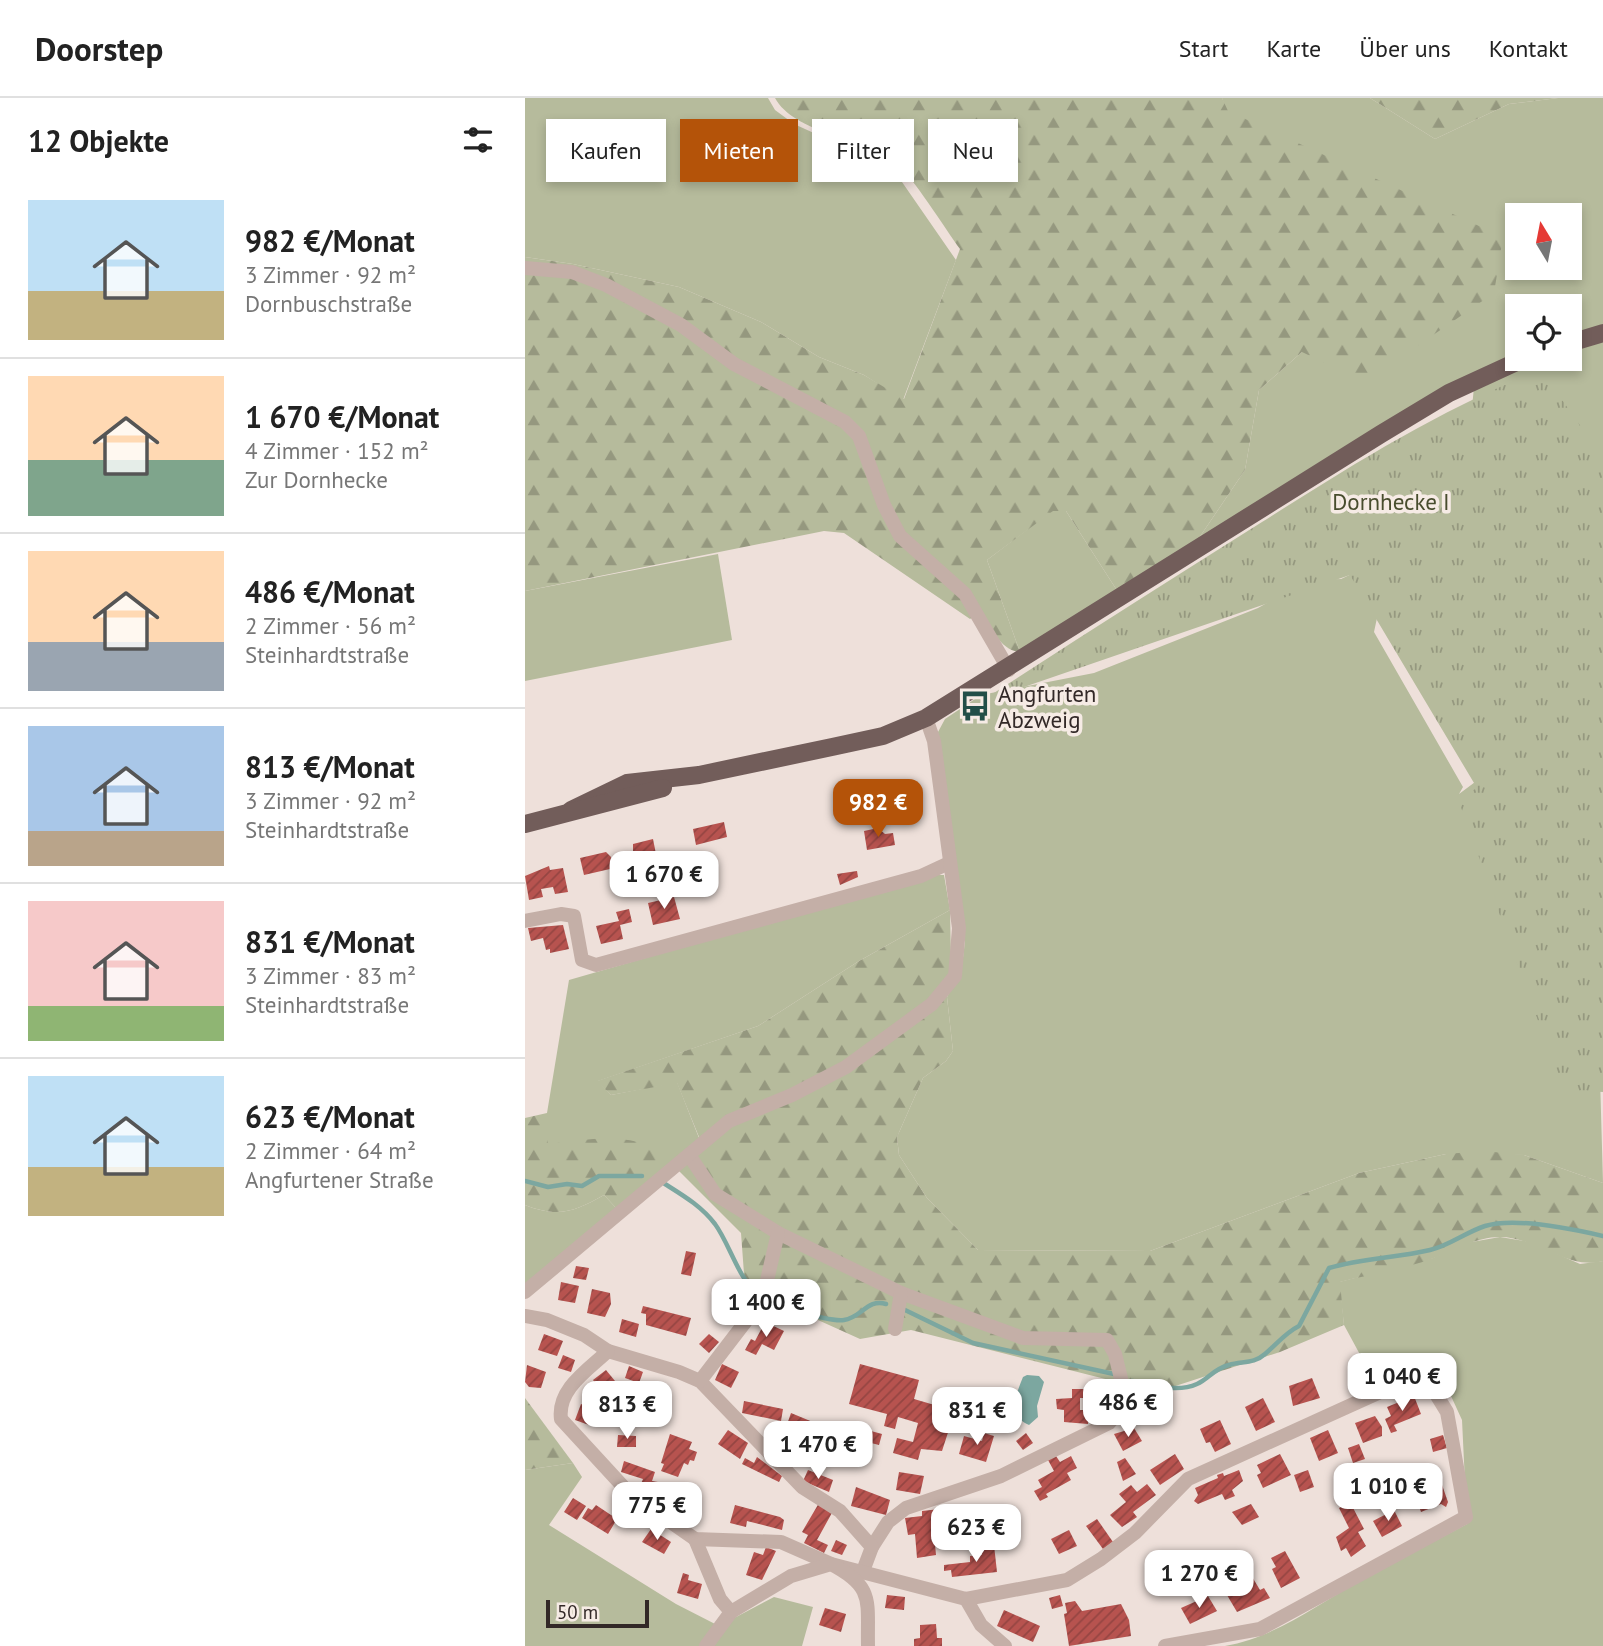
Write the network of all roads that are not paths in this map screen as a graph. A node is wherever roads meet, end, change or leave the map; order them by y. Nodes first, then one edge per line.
1 (525, 268) edge
2 (1603, 333) edge
3 (1582, 339) edge
4 (1505, 367) edge
5 (1009, 670) junction
6 (926, 718) junction
7 (525, 824) edge
8 (949, 863) junction
9 (525, 921) edge
10 (689, 1155) junction
11 (778, 1233) junction
12 (525, 1292) edge
13 (901, 1293) junction
14 (525, 1316) edge
15 (895, 1329) dead end
16 (608, 1351) junction
17 (700, 1381) junction
18 (695, 1538) junction
19 (872, 1547) junction
20 (831, 1564) junction
21 (863, 1571) junction
22 (966, 1599) junction
23 (731, 1612) junction
24 (706, 1646) edge
25 (868, 1646) edge
26 (1005, 1646) edge
27 (1165, 1646) edge

1 - 5 street
2 - 3 main road
4 - 5 main road
5 - 6 main road
6 - 7 main road
6 - 8 street
8 - 9 street
8 - 10 street
10 - 11 street
10 - 12 street
11 - 13 street
11 - 17 street
13 - 15 street
13 - 19 street
14 - 16 street
16 - 17 street
16 - 18 street
17 - 19 street
18 - 20 street
18 - 23 street
19 - 21 street
20 - 21 street
20 - 23 street
20 - 25 street
21 - 22 street
22 - 26 street
22 - 27 street
23 - 24 street

